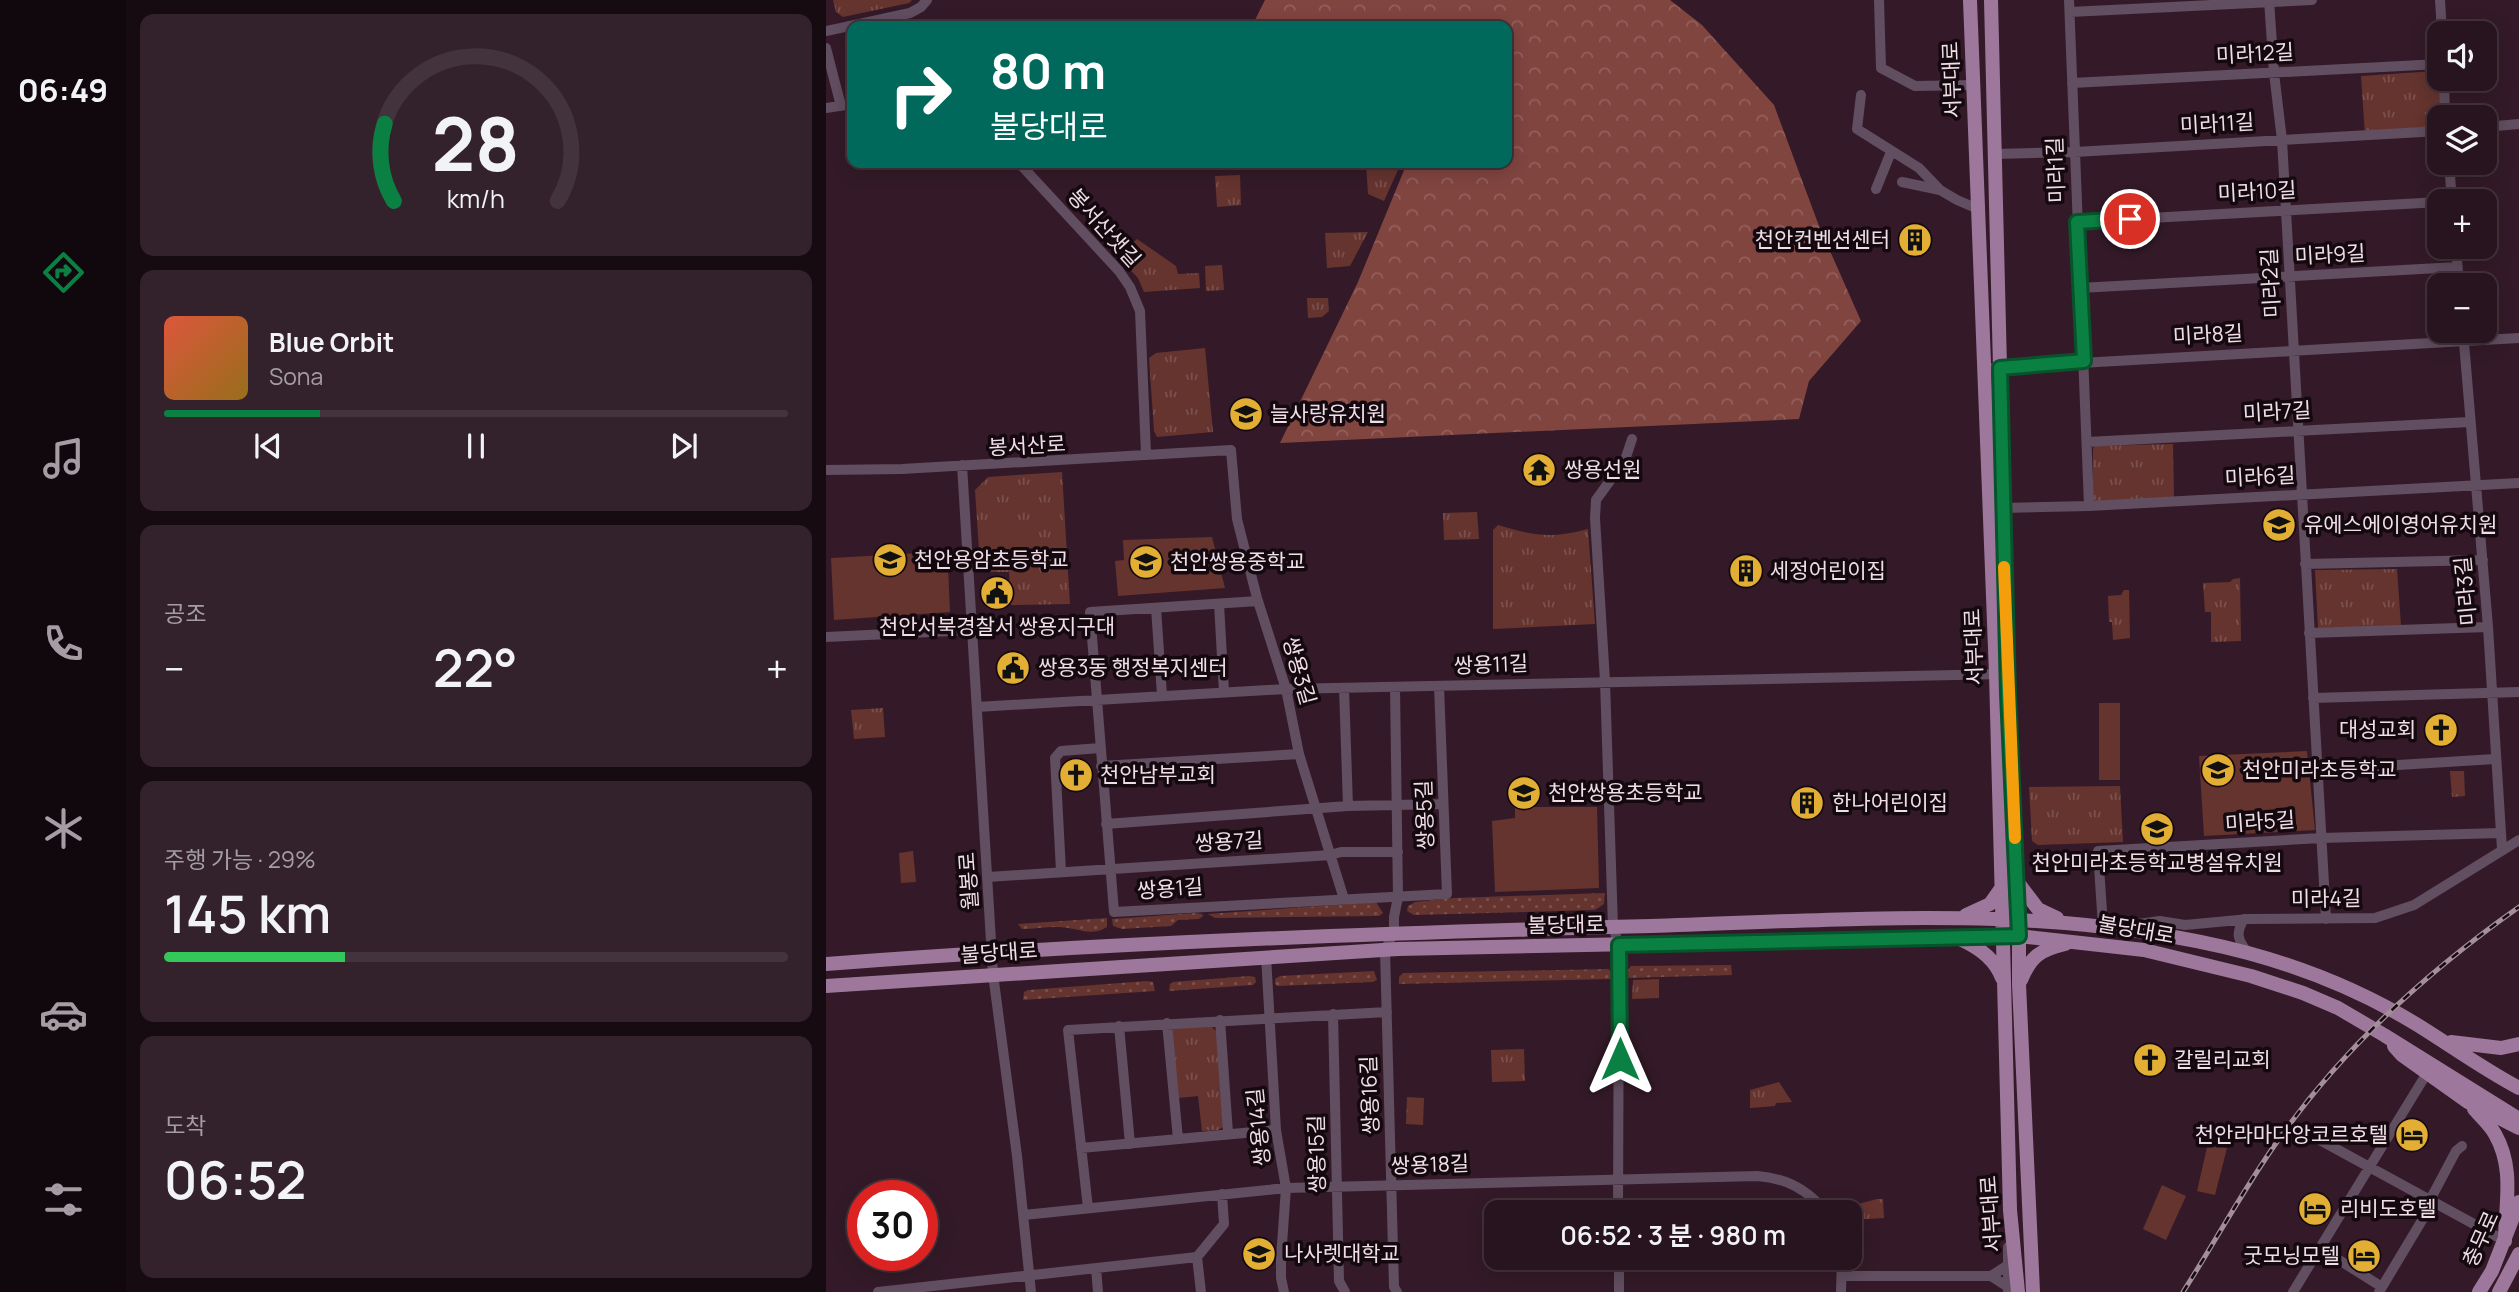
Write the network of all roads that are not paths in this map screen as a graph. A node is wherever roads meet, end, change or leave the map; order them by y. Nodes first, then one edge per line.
1 (927, 0) edge
2 (1879, 0) edge
3 (1970, 0) edge
4 (1990, 0) edge
5 (2069, 0) edge
6 (2312, 0) edge
7 (2440, 0) edge
8 (2269, 1) edge
9 (2070, 12) junction
10 (873, 21) edge
11 (2441, 21) edge
12 (847, 26) edge
13 (826, 31) edge
14 (826, 48) edge
15 (2427, 65) edge
16 (2274, 73) junction
17 (2072, 83) junction
18 (1974, 85) junction
19 (1861, 95) dead end
20 (847, 105) edge
21 (826, 108) edge
22 (2519, 124) edge
23 (2497, 126) edge
24 (2427, 132) edge
25 (2283, 140) junction
26 (1891, 152) junction
27 (2075, 152) junction
28 (1996, 154) junction
29 (1024, 168) edge
30 (1902, 181) dead end
31 (1875, 189) dead end
32 (1940, 190) junction
33 (2427, 203) edge
34 (1978, 209) junction
35 (2286, 210) junction
36 (2077, 222) junction
37 (2457, 259) edge
38 (2457, 267) junction
39 (2458, 273) edge
40 (2290, 277) junction
41 (2080, 288) junction
42 (2497, 337) edge
43 (2519, 338) edge
44 (2427, 339) edge
45 (2464, 343) edge
46 (2295, 350) junction
47 (2084, 361) junction
48 (2000, 368) junction
49 (1983, 369) junction
50 (2470, 422) junction
51 (2299, 430) junction
52 (1632, 439) dead end
53 (2087, 442) junction
54 (1231, 452) junction
55 (1146, 454) junction
56 (962, 467) junction
57 (826, 472) edge
58 (2519, 483) edge
59 (2475, 484) junction
60 (2303, 494) junction
61 (2089, 506) junction
62 (2003, 508) junction
63 (2483, 560) junction
64 (2305, 564) junction
65 (1258, 601) junction
66 (1219, 604) junction
67 (1156, 608) junction
68 (2488, 627) junction
69 (972, 630) junction
70 (2309, 633) junction
71 (826, 636) edge
72 (2001, 674) junction
73 (1605, 681) junction
74 (1439, 686) junction
75 (1395, 687) junction
76 (1344, 688) junction
77 (1286, 689) junction
78 (1224, 692) junction
79 (2519, 692) edge
80 (2491, 694) junction
81 (1162, 695) junction
82 (2313, 698) junction
83 (1097, 700) junction
84 (977, 707) junction
85 (1100, 748) junction
86 (1299, 754) junction
87 (2495, 759) junction
88 (1101, 766) junction
89 (2317, 770) junction
90 (1443, 804) junction
91 (1348, 806) junction
92 (1397, 806) junction
93 (1318, 810) junction
94 (1105, 824) junction
95 (2501, 833) junction
96 (2321, 838) junction
97 (2519, 840) edge
98 (2502, 849) junction
99 (1398, 852) junction
100 (1331, 855) junction
101 (1110, 869) junction
102 (1061, 871) junction
103 (988, 877) junction
104 (2017, 881) junction
105 (2002, 887) junction
106 (1398, 897) junction
107 (1344, 899) junction
108 (2002, 918) junction
109 (1952, 919) junction
110 (2019, 919) junction
111 (2244, 919) junction
112 (2326, 919) junction
113 (2082, 925) junction
114 (1613, 927) junction
115 (2108, 927) junction
116 (2003, 935) junction
117 (1955, 936) junction
118 (2019, 936) junction
119 (1390, 941) junction
120 (2075, 941) junction
121 (1619, 945) junction
122 (993, 951) junction
123 (2248, 953) junction
124 (1266, 957) junction
125 (826, 964) edge
126 (993, 974) junction
127 (2004, 984) junction
128 (2019, 984) junction
129 (826, 986) edge
130 (1387, 1012) junction
131 (1332, 1014) junction
132 (1269, 1017) junction
133 (1220, 1020) junction
134 (1167, 1023) junction
135 (1119, 1026) junction
136 (2384, 1035) junction
137 (2444, 1041) junction
138 (2519, 1044) edge
139 (2427, 1073) junction
140 (2519, 1088) edge
141 (2468, 1102) junction
142 (2519, 1119) edge
143 (2519, 1128) edge
144 (1276, 1130) junction
145 (1228, 1133) junction
146 (1178, 1139) junction
147 (2318, 1139) dead end
148 (1130, 1144) junction
149 (2462, 1146) dead end
150 (1081, 1148) junction
151 (2370, 1167) junction
152 (1618, 1179) junction
153 (1391, 1185) junction
154 (1337, 1187) junction
155 (1286, 1188) junction
156 (1222, 1194) junction
157 (1618, 1200) edge
158 (1814, 1200) edge
159 (2430, 1200) junction
160 (2519, 1202) edge
161 (1088, 1208) junction
162 (2010, 1210) junction
163 (1024, 1215) junction
164 (2028, 1217) junction
165 (2505, 1241) junction
166 (2320, 1248) junction
167 (2519, 1254) edge
168 (1197, 1257) junction
169 (2519, 1264) edge
170 (2008, 1265) junction
171 (1096, 1268) junction
172 (1619, 1270) edge
173 (1843, 1270) edge
174 (1029, 1275) junction
175 (1843, 1276) junction
176 (1991, 1276) junction
177 (962, 1287) edge
178 (2501, 1288) edge
179 (2381, 1289) edge
180 (2011, 1291) edge
181 (878, 1292) edge
182 (1031, 1292) edge
183 (1098, 1292) edge
184 (1201, 1292) edge
185 (1284, 1292) edge
186 (1345, 1292) edge
187 (1397, 1292) edge
188 (1619, 1292) edge
189 (1842, 1292) edge
190 (2033, 1292) edge
191 (2040, 1292) edge
192 (2293, 1292) edge
193 (2479, 1292) edge

1 - 10 street
2 - 18 street
3 - 18 main road, 서부대로
4 - 28 main road, 서부대로
5 - 9 street, 미라1길
6 - 8 street
7 - 11 street
8 - 9 street
8 - 16 street, 미라2길
9 - 17 street, 미라1길
12 - 13 street
14 - 20 street
15 - 16 street, 미라12길
16 - 17 street, 미라12길
16 - 25 street, 미라2길
17 - 27 street, 미라1길
18 - 34 main road, 서부대로
19 - 26 street
20 - 21 street
22 - 23 street
24 - 25 street, 미라11길
25 - 27 street, 미라11길
25 - 35 street, 미라2길
26 - 31 street
26 - 32 street
27 - 28 street, 미라11길
27 - 36 street, 미라1길
28 - 48 main road, 서부대로
29 - 55 street, 봉서산샛길
30 - 32 street
32 - 34 street
33 - 35 street, 미라10길
34 - 49 main road, 서부대로
35 - 36 street, 미라10길
35 - 40 street, 미라2길
36 - 41 street, 미라1길
37 - 38 street
38 - 39 street
38 - 40 street, 미라9길
40 - 41 street, 미라9길
40 - 46 street, 미라2길
41 - 47 street, 미라1길
42 - 43 street, 미라8길
44 - 46 street, 미라8길
45 - 50 street, 미라3길
46 - 47 street, 미라8길
46 - 51 street, 미라2길
47 - 48 street, 미라8길
47 - 53 street, 미라1길
48 - 49 street, 미라8길
48 - 62 main road, 서부대로
49 - 72 main road, 서부대로
50 - 51 street, 미라7길
50 - 59 street, 미라3길
51 - 53 street, 미라7길
51 - 60 street, 미라2길
52 - 73 street
53 - 61 street, 미라1길
54 - 55 street, 봉서산로
54 - 56 street, 봉서산로
54 - 65 street, 쌍용3길
55 - 56 street, 봉서산로
56 - 57 street, 봉서산로
56 - 69 street, 월봉로
58 - 59 street, 미라6길
59 - 60 street, 미라6길
59 - 63 street, 미라3길
60 - 61 street, 미라6길
60 - 64 street, 미라2길
61 - 62 street, 미라6길
62 - 72 main road, 서부대로
63 - 64 street
63 - 68 street, 미라3길
64 - 70 street, 미라2길
65 - 66 street
65 - 77 street, 쌍용3길
66 - 67 street
66 - 78 street
67 - 81 street
67 - 83 street, 쌍용1길
68 - 70 street
68 - 80 street, 미라3길
69 - 71 street
69 - 84 street, 월봉로
70 - 82 street, 미라2길
72 - 73 street, 쌍용11길
72 - 104 main road, 서부대로
72 - 105 main road, 서부대로
73 - 74 street, 쌍용11길
73 - 114 street
74 - 75 street, 쌍용11길
74 - 90 street, 쌍용5길
75 - 76 street, 쌍용11길
75 - 92 street, 쌍용16길
76 - 77 street, 쌍용11길
76 - 91 street
77 - 78 street, 쌍용11길
77 - 86 street, 쌍용3길
78 - 81 street, 쌍용11길
79 - 80 street
80 - 82 street
80 - 87 street, 미라3길
81 - 83 street, 쌍용11길
82 - 89 street, 미라2길
83 - 84 street, 쌍용11길
83 - 85 street, 쌍용1길
84 - 103 street, 월봉로
85 - 88 street, 쌍용1길
85 - 102 street
86 - 88 street
86 - 93 street, 쌍용3길
87 - 89 street
87 - 95 street, 미라3길
88 - 94 street, 쌍용1길
89 - 96 street, 미라2길
90 - 92 street
90 - 106 street, 쌍용5길
91 - 92 street
91 - 93 street
92 - 99 street, 쌍용16길
93 - 94 street
93 - 100 street, 쌍용3길
94 - 101 street, 쌍용1길
95 - 96 street, 미라5길
95 - 98 street, 미라3길
96 - 112 street, 미라2길
96 - 115 street, 미라5길
97 - 98 street, 미라4길
98 - 112 street, 미라4길
99 - 100 street, 쌍용7길
99 - 106 street, 쌍용16길
100 - 101 street, 쌍용7길
100 - 107 street, 쌍용3길
101 - 102 street, 쌍용7길
101 - 107 street, 쌍용1길
102 - 103 street, 쌍용7길
103 - 122 street, 월봉로
104 - 110 main road, 서부대로
104 - 113 main road
105 - 108 main road, 서부대로
105 - 109 main road
106 - 107 street, 쌍용1길
106 - 119 street, 쌍용16길
108 - 109 main road, 불당대로
108 - 110 main road, 불당대로
108 - 116 main road, 서부대로
109 - 114 main road, 불당대로
110 - 113 main road, 불당대로
110 - 118 main road, 서부대로
111 - 112 street, 미라4길
111 - 115 street, 미라4길
111 - 123 street
113 - 115 main road, 불당대로
114 - 119 main road, 불당대로
114 - 121 street
115 - 123 main road, 불당대로
116 - 117 main road, 불당대로
116 - 118 main road, 불당대로
116 - 127 main road, 서부대로
117 - 121 main road, 불당대로
117 - 127 main road
118 - 120 main road, 불당대로
118 - 128 main road, 서부대로
119 - 121 main road, 불당대로
119 - 122 main road, 불당대로
119 - 124 main road, 불당대로
119 - 130 street, 쌍용16길
120 - 128 main road
120 - 136 main road, 불당대로
121 - 152 street
122 - 125 main road, 불당대로
122 - 126 street, 월봉로
123 - 137 main road, 불당대로
124 - 126 main road, 불당대로
124 - 132 street, 쌍용14길
126 - 129 main road, 불당대로
126 - 163 street, 월봉로
127 - 162 main road, 서부대로
128 - 164 main road, 서부대로
130 - 131 street
130 - 153 street, 쌍용16길
131 - 132 street
131 - 154 street, 쌍용15길
132 - 133 street
132 - 144 street, 쌍용14길
133 - 134 street
133 - 145 street
134 - 135 street
134 - 146 street
135 - 148 street
135 - 150 street
136 - 139 main road
136 - 142 main road, 불당대로
137 - 138 main road
137 - 140 main road, 불당대로
139 - 141 main road
139 - 151 street
141 - 143 main road
141 - 165 main road
144 - 145 street
144 - 155 street, 쌍용14길
145 - 146 street
146 - 148 street
147 - 151 street
148 - 150 street
149 - 159 street
150 - 161 street
151 - 159 street
151 - 166 street
152 - 153 street, 쌍용18길
152 - 157 street
152 - 158 street, 쌍용18길
153 - 154 street, 쌍용18길
153 - 187 street, 쌍용16길
154 - 155 street, 쌍용18길
154 - 186 street, 쌍용15길
155 - 156 street, 쌍용18길
155 - 185 street, 쌍용14길
156 - 161 street, 쌍용18길
156 - 168 street
159 - 165 street
159 - 179 street
160 - 165 main road, 충무로
161 - 163 street, 쌍용18길
162 - 170 street
162 - 180 main road, 서부대로
163 - 174 street, 월봉로
164 - 190 main road, 서부대로
164 - 191 street
165 - 193 main road, 충무로
166 - 179 street
166 - 192 street
167 - 178 main road, 충무로
168 - 171 street
168 - 184 street
169 - 178 main road
170 - 176 street
170 - 180 street
171 - 174 street
171 - 183 street
172 - 188 street
173 - 175 street
174 - 177 street
174 - 182 street, 월봉로
175 - 176 street
175 - 189 street
176 - 180 street
177 - 181 street

